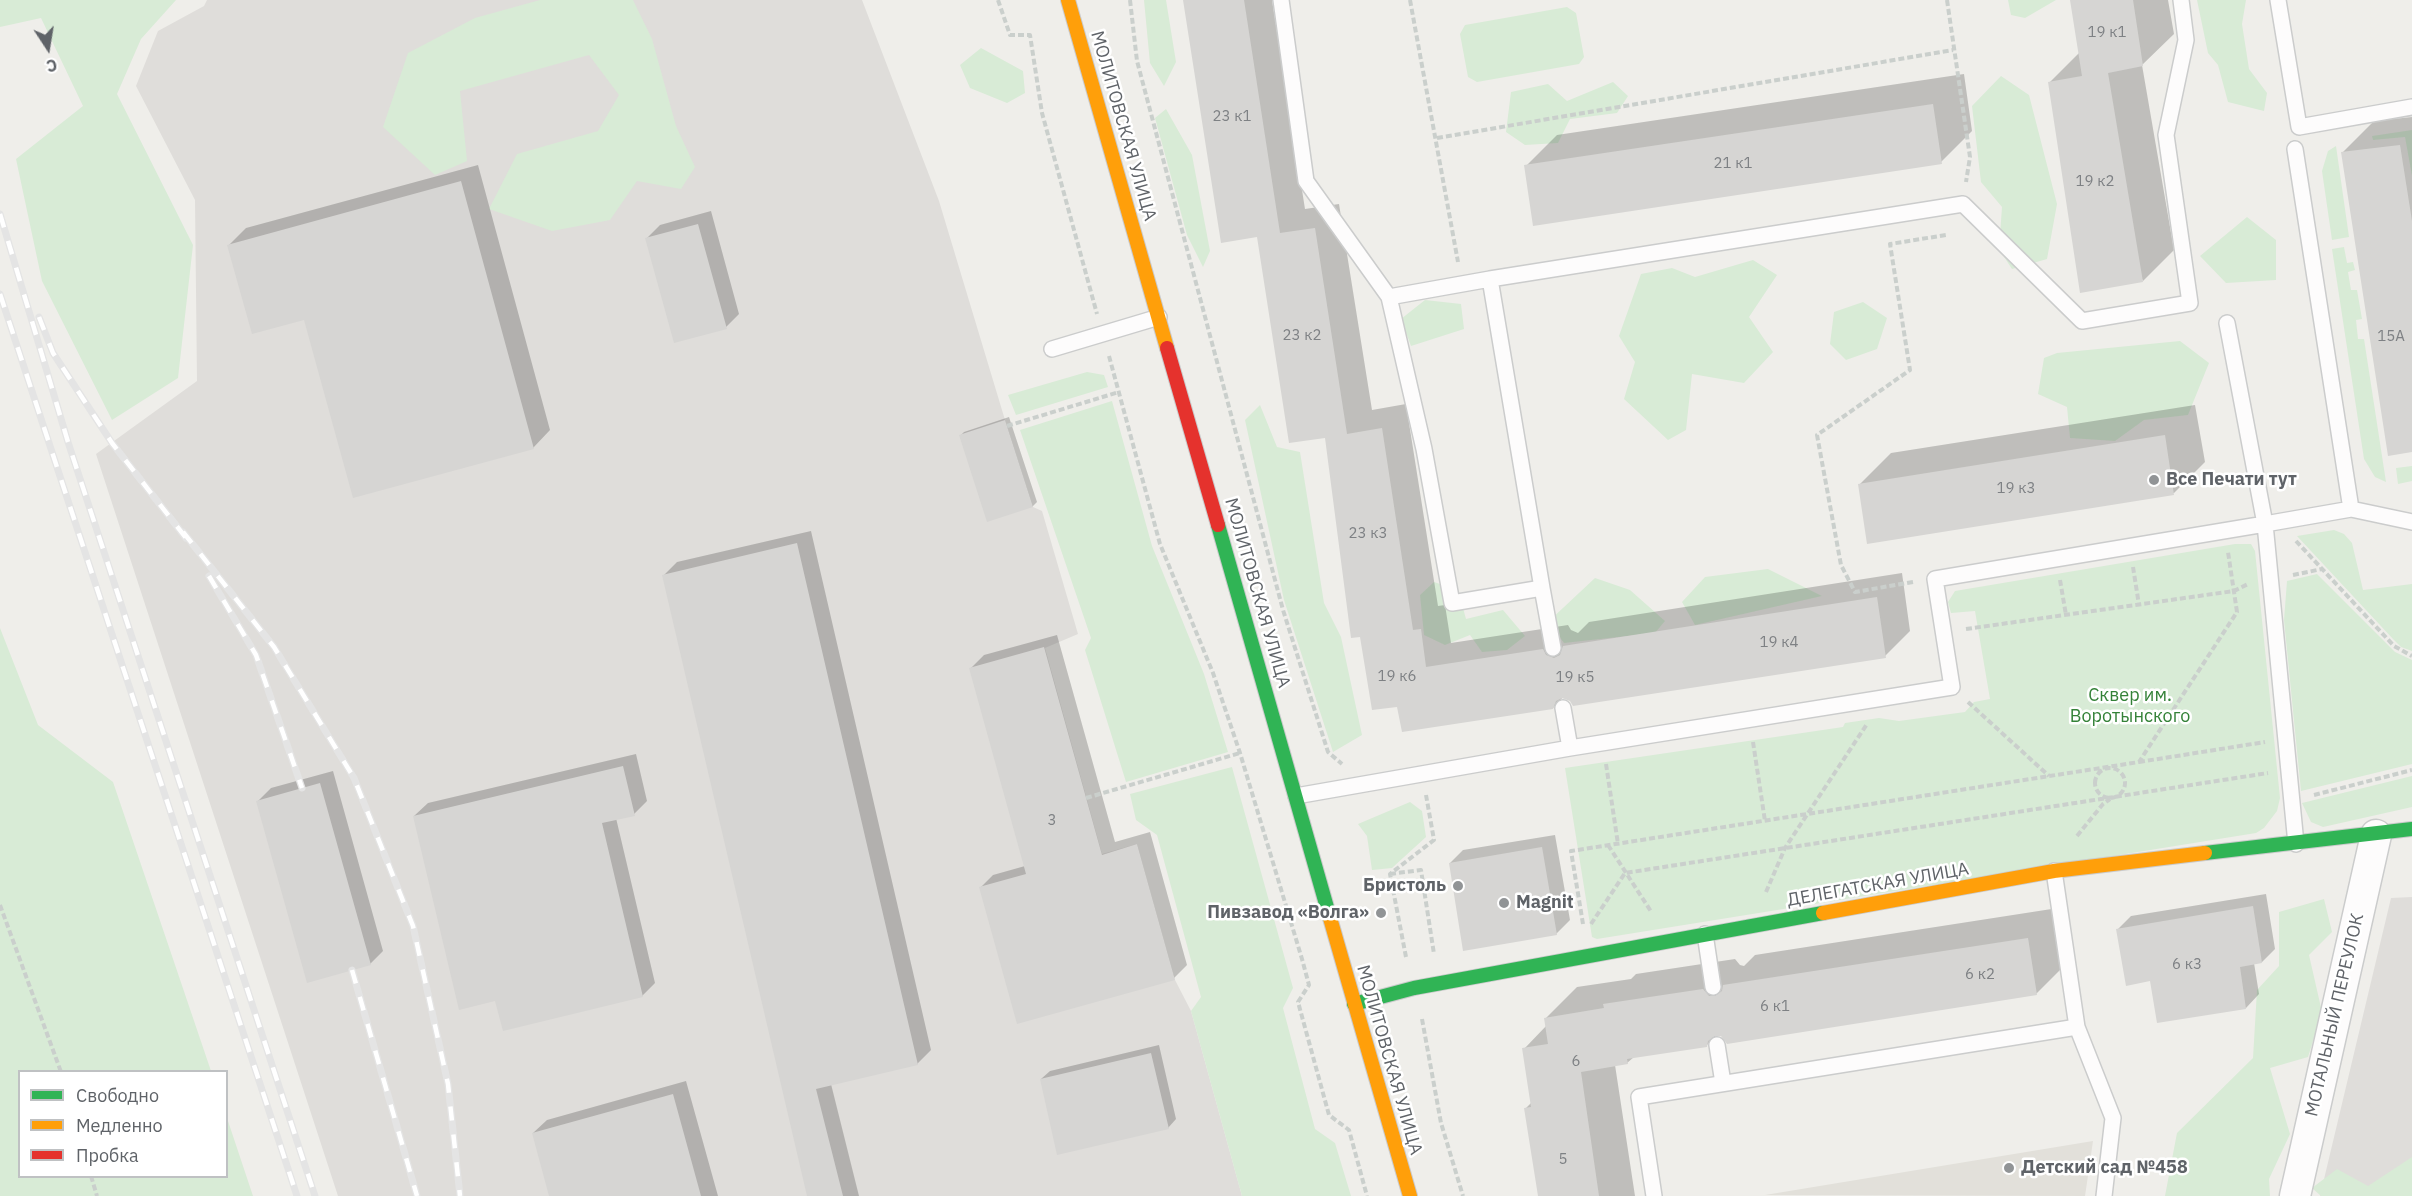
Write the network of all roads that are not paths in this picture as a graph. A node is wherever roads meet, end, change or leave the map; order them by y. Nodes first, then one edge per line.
1 (1068, 0) edge
2 (1281, 0) edge
3 (2181, 0) edge
4 (2278, 0) edge
5 (2412, 107) edge
6 (2295, 149) dead end
7 (1490, 279) junction
8 (1389, 297) junction
9 (1160, 317) junction
10 (2227, 323) dead end
11 (1052, 349) dead end
12 (2351, 509) junction
13 (2412, 522) edge
14 (2272, 523) junction
15 (1542, 588) junction
16 (1553, 648) dead end
17 (1563, 708) dead end
18 (1570, 748) junction
19 (1296, 796) junction
20 (2412, 829) edge
21 (2376, 835) junction
22 (2296, 844) junction
23 (2054, 871) junction
24 (1705, 934) junction
25 (1713, 987) dead end
26 (1354, 1004) junction
27 (2077, 1027) junction
28 (1717, 1046) dead end
29 (1723, 1083) junction
30 (1410, 1196) edge
31 (1654, 1196) edge
32 (2104, 1196) edge
33 (2295, 1196) edge

1 - 9 street, МОЛИТОВСКАЯ УЛИЦА
2 - 8 lane
3 - 7 lane
4 - 5 lane
6 - 12 lane
7 - 8 lane
7 - 15 lane
8 - 15 lane
9 - 11 lane
9 - 19 street, МОЛИТОВСКАЯ УЛИЦА
10 - 14 lane
12 - 13 lane
12 - 14 lane
14 - 18 lane
14 - 22 lane
15 - 16 lane
17 - 18 lane
18 - 19 lane
19 - 26 street, МОЛИТОВСКАЯ УЛИЦА
20 - 21 street, ДЕЛЕГАТСКАЯ УЛИЦА
21 - 22 street, ДЕЛЕГАТСКАЯ УЛИЦА
21 - 33 street, МОТАЛЬНЫЙ ПЕРЕУЛОК
22 - 23 street, ДЕЛЕГАТСКАЯ УЛИЦА
23 - 24 street, ДЕЛЕГАТСКАЯ УЛИЦА
23 - 27 lane
24 - 25 lane
24 - 26 street, ДЕЛЕГАТСКАЯ УЛИЦА
26 - 30 street, МОЛИТОВСКАЯ УЛИЦА
27 - 29 lane
27 - 32 lane
28 - 29 lane
29 - 31 lane

